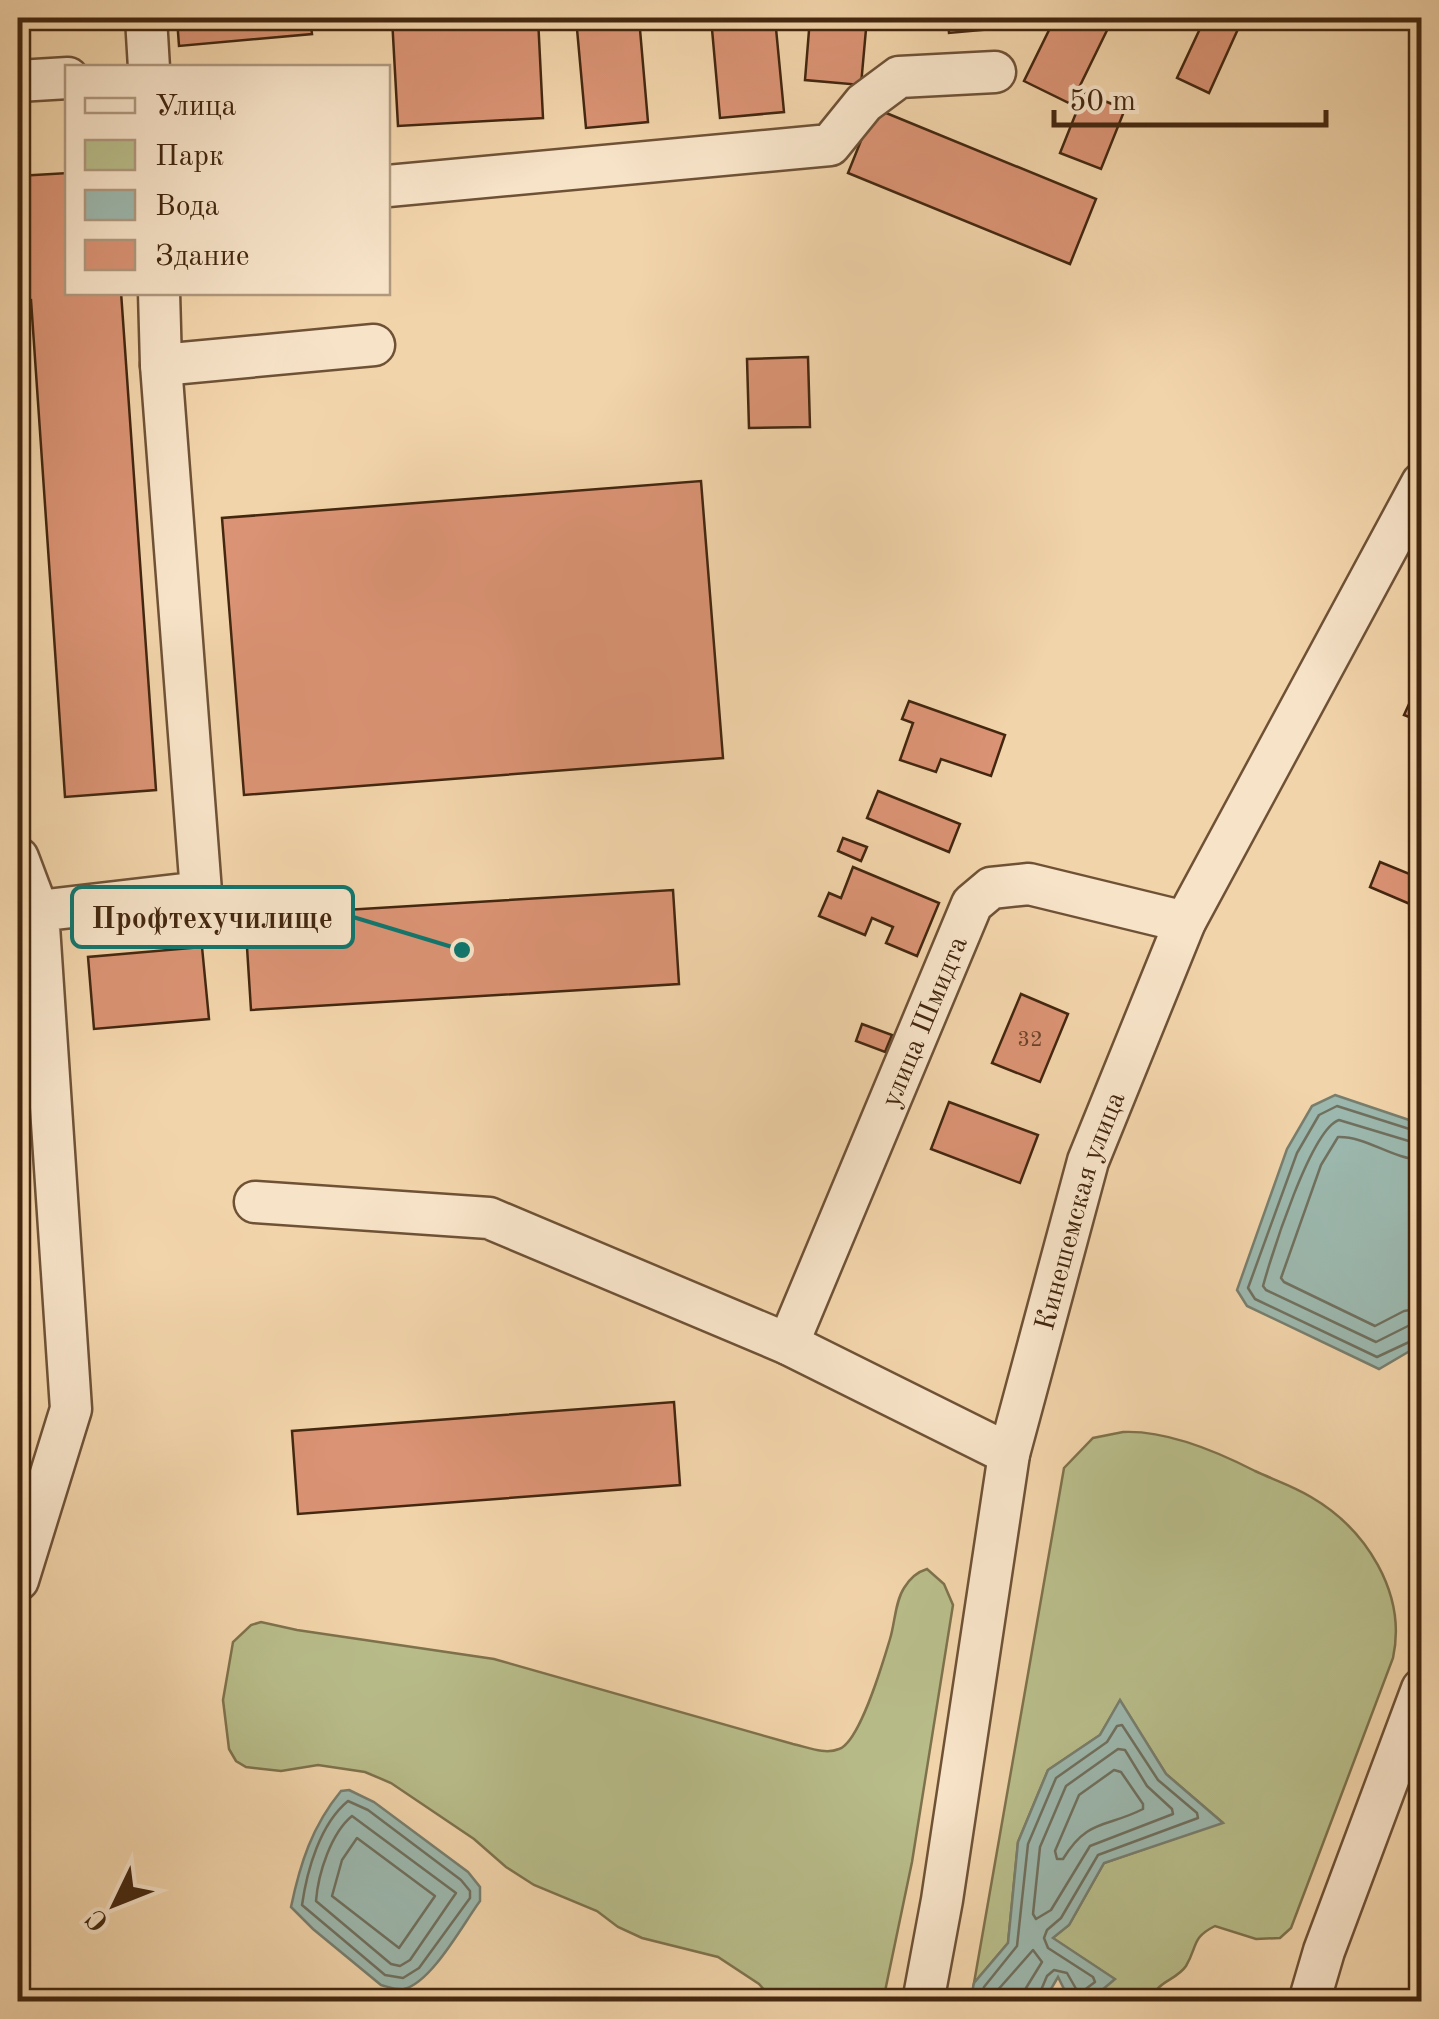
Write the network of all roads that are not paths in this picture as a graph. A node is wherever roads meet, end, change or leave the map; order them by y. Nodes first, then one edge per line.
1 (146, 18) edge
2 (149, 65) edge
3 (995, 72) dead end
4 (65, 78) edge
5 (18, 81) edge
6 (390, 186) edge
7 (159, 295) edge
8 (374, 346) dead end
9 (161, 365) junction
10 (1422, 483) edge
11 (18, 858) edge
12 (38, 912) junction
13 (1185, 922) junction
14 (255, 1202) dead end
15 (788, 1344) junction
16 (1009, 1454) junction
17 (18, 1580) edge
18 (1422, 1689) edge
19 (923, 2002) edge
20 (1309, 2002) edge

1 - 2 street
3 - 6 street
4 - 5 street
7 - 9 street
8 - 9 street
9 - 12 street
10 - 13 street, Кинешемская улица
11 - 12 street
12 - 17 street
13 - 15 street, улица Шмидта
13 - 16 street, Кинешемская улица
14 - 15 street
15 - 16 street
16 - 19 street, Кинешемская улица
18 - 20 street

